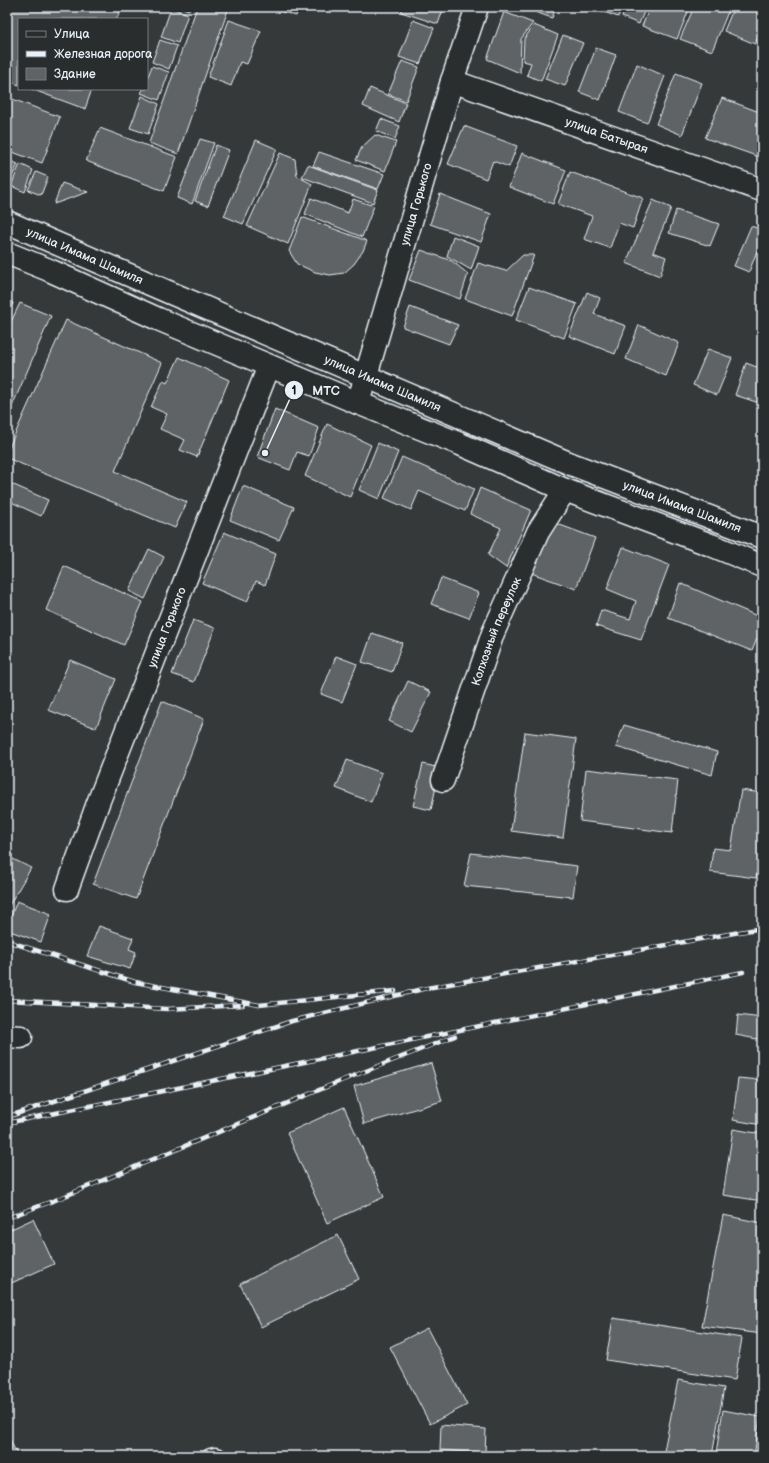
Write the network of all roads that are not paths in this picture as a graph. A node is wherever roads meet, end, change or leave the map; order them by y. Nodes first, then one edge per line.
1 (477, 7) edge
2 (452, 81) junction
3 (762, 190) edge
4 (7, 222) edge
5 (7, 253) edge
6 (269, 366) junction
7 (365, 375) junction
8 (358, 403) junction
9 (565, 490) junction
10 (762, 537) edge
11 (762, 566) edge
12 (443, 780) dead end
13 (67, 889) dead end
14 (210, 1456) edge
15 (219, 1456) edge

1 - 2 main road, улица Горького
2 - 3 main road, улица Батырая
2 - 7 main road, улица Горького
4 - 7 main road, улица Имама Шамиля
5 - 6 main road
6 - 8 main road
6 - 13 main road, улица Горького
7 - 8 main road, улица Горького
7 - 10 main road, улица Имама Шамиля
8 - 9 main road
9 - 11 main road
9 - 12 main road, Колхозный переулок
14 - 15 lane

